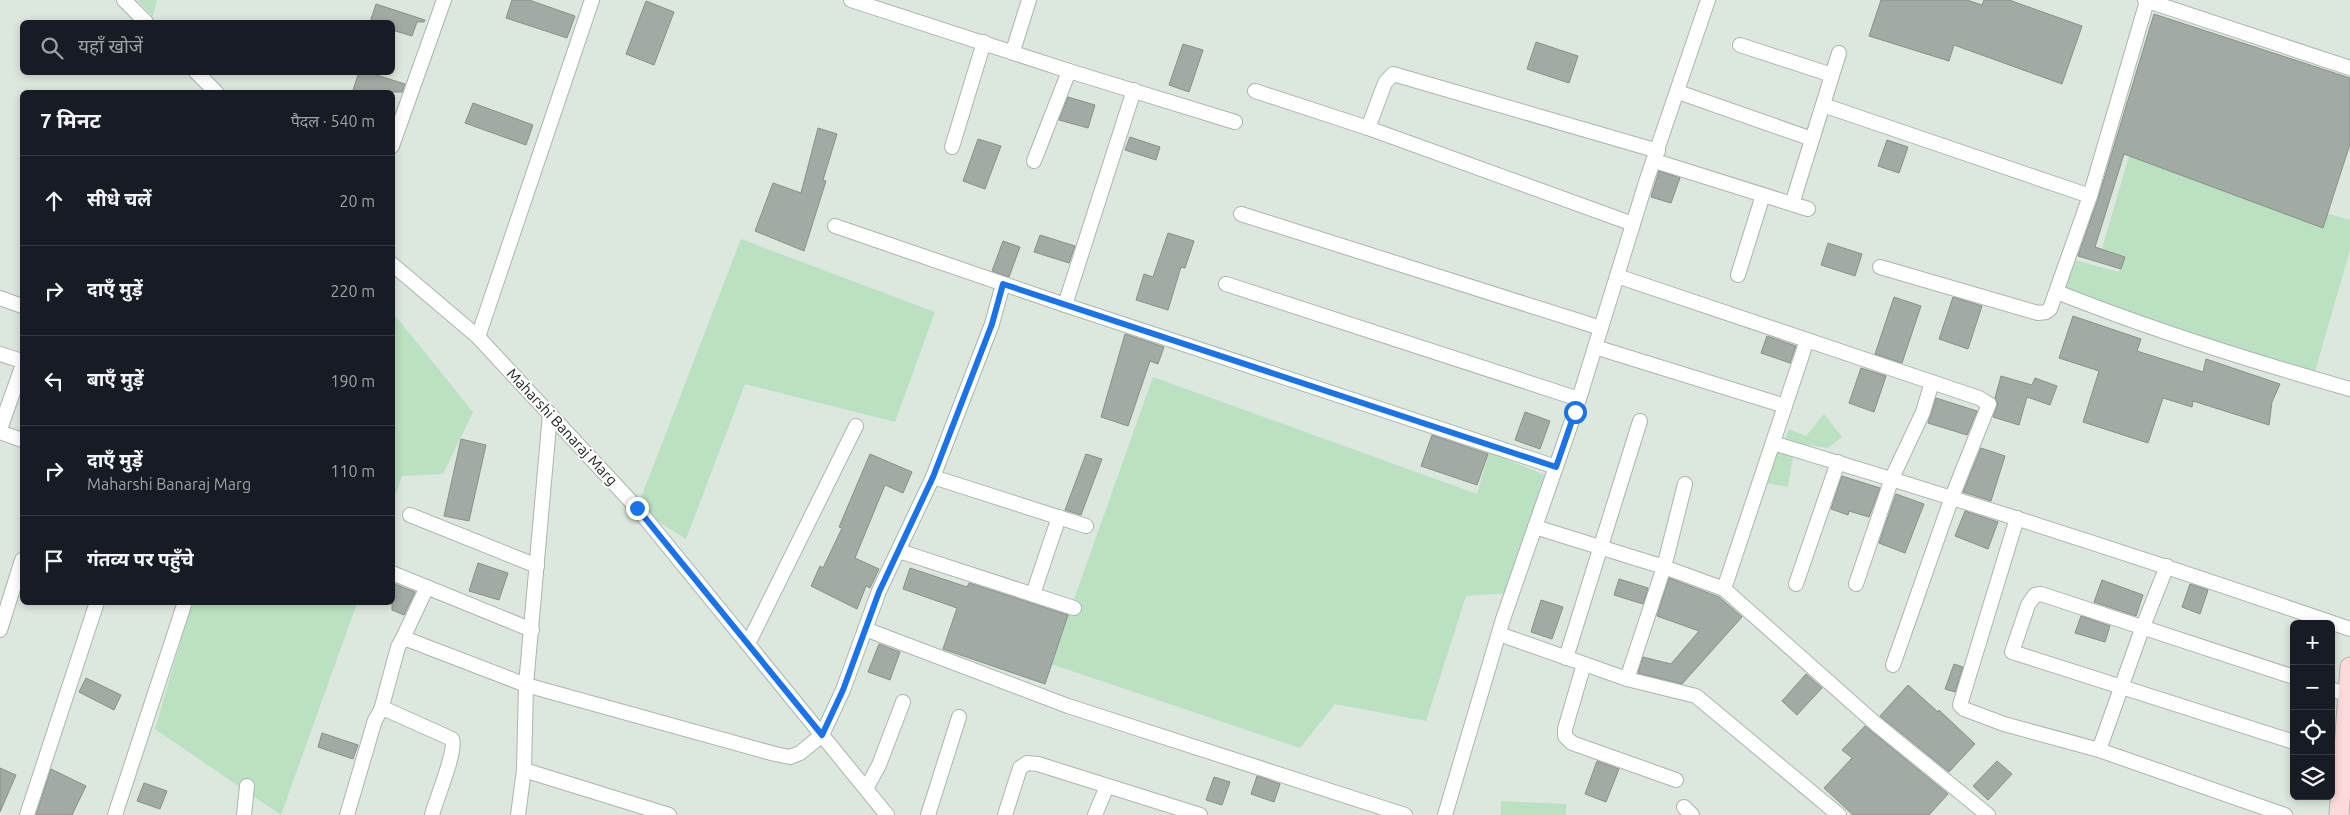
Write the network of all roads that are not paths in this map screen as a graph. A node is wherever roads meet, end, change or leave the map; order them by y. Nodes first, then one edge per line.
1 (124, 0) edge
2 (444, 0) edge
3 (592, 0) edge
4 (851, 0) edge
5 (1029, 0) edge
6 (1708, 0) edge
7 (2146, 0) edge
8 (144, 20) edge
9 (984, 42) junction
10 (1740, 44) dead end
11 (1013, 51) junction
12 (1839, 53) dead end
13 (2350, 68) edge
14 (1069, 71) junction
15 (199, 75) edge
16 (1832, 75) junction
17 (214, 90) edge
18 (1134, 90) junction
19 (1254, 91) dead end
20 (1678, 92) junction
21 (1823, 105) junction
22 (1235, 122) dead end
23 (1368, 128) junction
24 (395, 138) edge
25 (1812, 139) junction
26 (952, 147) dead end
27 (1656, 156) junction
28 (1034, 161) dead end
29 (1763, 195) junction
30 (2090, 196) junction
31 (1792, 204) junction
32 (1808, 209) dead end
33 (1241, 214) dead end
34 (1633, 224) junction
35 (835, 226) dead end
36 (395, 267) edge
37 (1880, 267) dead end
38 (1738, 275) dead end
39 (1617, 276) junction
40 (1003, 284) junction
41 (1226, 284) dead end
42 (2057, 292) junction
43 (0, 298) edge
44 (20, 305) edge
45 (1065, 305) junction
46 (1601, 328) junction
47 (478, 337) junction
48 (1807, 340) junction
49 (1595, 347) junction
50 (0, 354) edge
51 (20, 360) edge
52 (20, 373) edge
53 (1932, 382) junction
54 (2350, 390) edge
55 (1579, 399) junction
56 (1785, 406) junction
57 (550, 414) junction
58 (1640, 421) dead end
59 (856, 426) dead end
60 (0, 431) edge
61 (20, 439) edge
62 (1773, 443) junction
63 (1838, 462) junction
64 (1556, 467) junction
65 (933, 477) junction
66 (1892, 478) junction
67 (1685, 484) dead end
68 (1952, 497) junction
69 (410, 515) dead end
70 (1059, 517) junction
71 (2017, 518) junction
72 (1086, 526) dead end
73 (1534, 527) junction
74 (1600, 547) junction
75 (899, 551) junction
76 (20, 566) edge
77 (537, 566) junction
78 (2167, 566) junction
79 (1664, 567) junction
80 (395, 574) edge
81 (1796, 584) dead end
82 (1856, 584) dead end
83 (427, 587) junction
84 (1724, 589) junction
85 (1033, 594) junction
86 (96, 605) edge
87 (184, 605) edge
88 (1074, 608) dead end
89 (865, 629) junction
90 (2142, 629) junction
91 (2350, 629) edge
92 (0, 630) edge
93 (532, 630) junction
94 (1498, 634) junction
95 (402, 640) junction
96 (748, 644) junction
97 (1566, 658) junction
98 (1584, 664) junction
99 (1893, 665) dead end
100 (2350, 667) edge
101 (2290, 676) edge
102 (1627, 679) junction
103 (526, 685) junction
104 (2123, 687) junction
105 (2340, 692) edge
106 (903, 702) dead end
107 (381, 710) junction
108 (959, 717) dead end
109 (822, 735) junction
110 (2290, 741) edge
111 (2099, 750) junction
112 (2337, 756) edge
113 (524, 770) junction
114 (1676, 780) dead end
115 (247, 786) dead end
116 (1107, 786) junction
117 (866, 789) junction
118 (1158, 809) edge
119 (2253, 810) edge
120 (27, 815) edge
121 (115, 815) edge
122 (244, 815) edge
123 (347, 815) edge
124 (432, 815) edge
125 (518, 815) edge
126 (669, 815) edge
127 (888, 815) edge
128 (928, 815) edge
129 (1005, 815) edge
130 (1095, 815) edge
131 (1200, 815) edge
132 (1405, 815) edge
133 (1445, 815) edge
134 (1839, 815) edge
135 (1988, 815) edge
136 (2285, 815) edge
137 (2339, 815) edge

1 - 8 street
2 - 24 street
3 - 47 street
4 - 9 street
5 - 11 street
6 - 20 street
7 - 13 street
7 - 30 street
9 - 11 street
9 - 26 street
10 - 16 street
11 - 14 street
12 - 16 street
14 - 18 street
14 - 28 street
15 - 17 street
16 - 21 street
18 - 22 street
18 - 45 street
19 - 23 street
20 - 25 street
20 - 27 street
21 - 25 street
21 - 30 street
23 - 27 street
23 - 34 street
25 - 31 street
27 - 29 street
27 - 34 street
29 - 31 street
29 - 38 street
30 - 42 street
31 - 32 street
33 - 46 street
34 - 39 street
35 - 40 street
36 - 47 street, Maharshi Banaraj Marg
37 - 42 street
39 - 46 street
39 - 48 street
40 - 45 street
40 - 65 street
41 - 55 street
42 - 54 street
43 - 44 street
45 - 64 street
46 - 49 street
47 - 57 street, Maharshi Banaraj Marg
48 - 53 street
48 - 56 street
49 - 55 street
49 - 56 street
50 - 51 street
52 - 60 street
53 - 66 street
53 - 68 street
55 - 64 street
56 - 62 street
57 - 77 street
57 - 96 street, Maharshi Banaraj Marg
58 - 74 street
59 - 96 street
60 - 61 street
62 - 63 street
62 - 84 street
63 - 66 street
63 - 81 street
64 - 73 street
65 - 70 street
65 - 75 street
66 - 68 street
66 - 82 street
67 - 79 street
68 - 71 street
68 - 99 street
69 - 77 street
70 - 72 street
70 - 85 street
71 - 78 street
71 - 111 street
73 - 74 street
73 - 94 street
74 - 79 street
74 - 97 street
75 - 85 street
75 - 89 street
76 - 92 street
77 - 93 street
78 - 90 street
78 - 91 street
79 - 84 street
79 - 102 street
80 - 83 street
83 - 93 street
83 - 95 street
84 - 135 street
85 - 88 street
86 - 120 street
87 - 121 street
89 - 109 street
89 - 132 street
90 - 101 street
90 - 104 street
90 - 104 street
93 - 103 street
94 - 97 street
94 - 133 street
95 - 103 street
95 - 107 street
96 - 109 street, Maharshi Banaraj Marg
97 - 98 street
98 - 102 street
98 - 114 street
100 - 105 street
102 - 134 street
103 - 109 street
103 - 113 street
104 - 110 street
104 - 111 street
105 - 112 street
106 - 117 street
107 - 123 street
107 - 124 street
108 - 128 street
109 - 117 street, Maharshi Banaraj Marg
111 - 119 street
112 - 137 street
113 - 125 street
113 - 126 street
115 - 122 street
116 - 118 street
116 - 129 street
116 - 130 street
117 - 127 street, Maharshi Banaraj Marg
118 - 131 street
119 - 136 street

